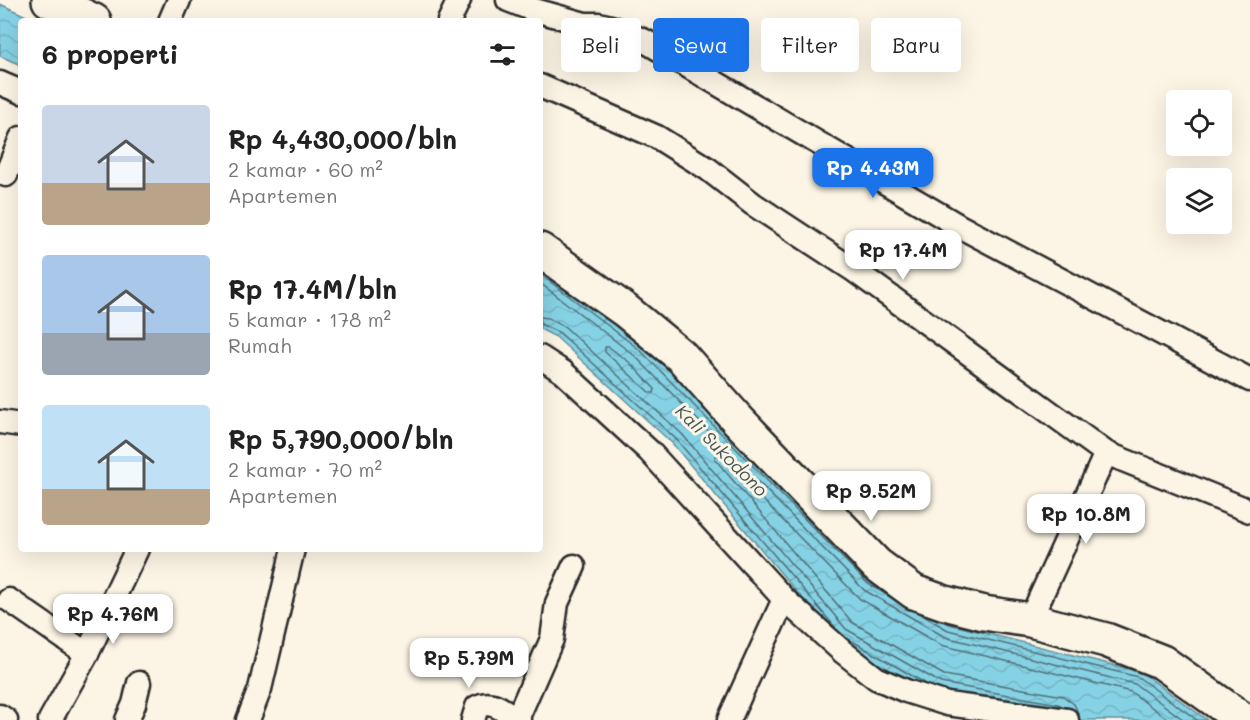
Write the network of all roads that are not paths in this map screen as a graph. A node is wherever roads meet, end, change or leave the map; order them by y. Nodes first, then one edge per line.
1 (179, 0) edge
2 (459, 0) edge
3 (508, 0) edge
4 (171, 18) edge
5 (450, 18) edge
6 (0, 83) edge
7 (543, 87) edge
8 (18, 92) edge
9 (18, 145) edge
10 (6, 175) dead end
11 (543, 252) edge
12 (543, 359) edge
13 (1250, 380) edge
14 (0, 422) edge
15 (18, 425) edge
16 (1106, 453) junction
17 (1250, 511) edge
18 (136, 552) edge
19 (292, 552) edge
20 (574, 566) dead end
21 (784, 599) junction
22 (9, 600) dead end
23 (1030, 620) junction
24 (87, 654) junction
25 (140, 683) dead end
26 (0, 716) edge
27 (6, 720) edge
28 (50, 720) edge
29 (127, 720) edge
30 (248, 720) edge
31 (473, 720) edge
32 (518, 720) edge
33 (729, 720) edge
34 (1067, 720) edge
35 (1243, 720) edge

1 - 4 street
2 - 5 street
3 - 13 street
6 - 8 street
7 - 16 street
9 - 10 street
11 - 23 main road
12 - 21 street
14 - 15 street
16 - 17 street
16 - 23 street
18 - 24 street
19 - 30 street
20 - 32 street
21 - 33 street
21 - 34 street
22 - 24 street
23 - 35 main road
24 - 28 street
25 - 29 street
26 - 27 street
31 - 32 street

